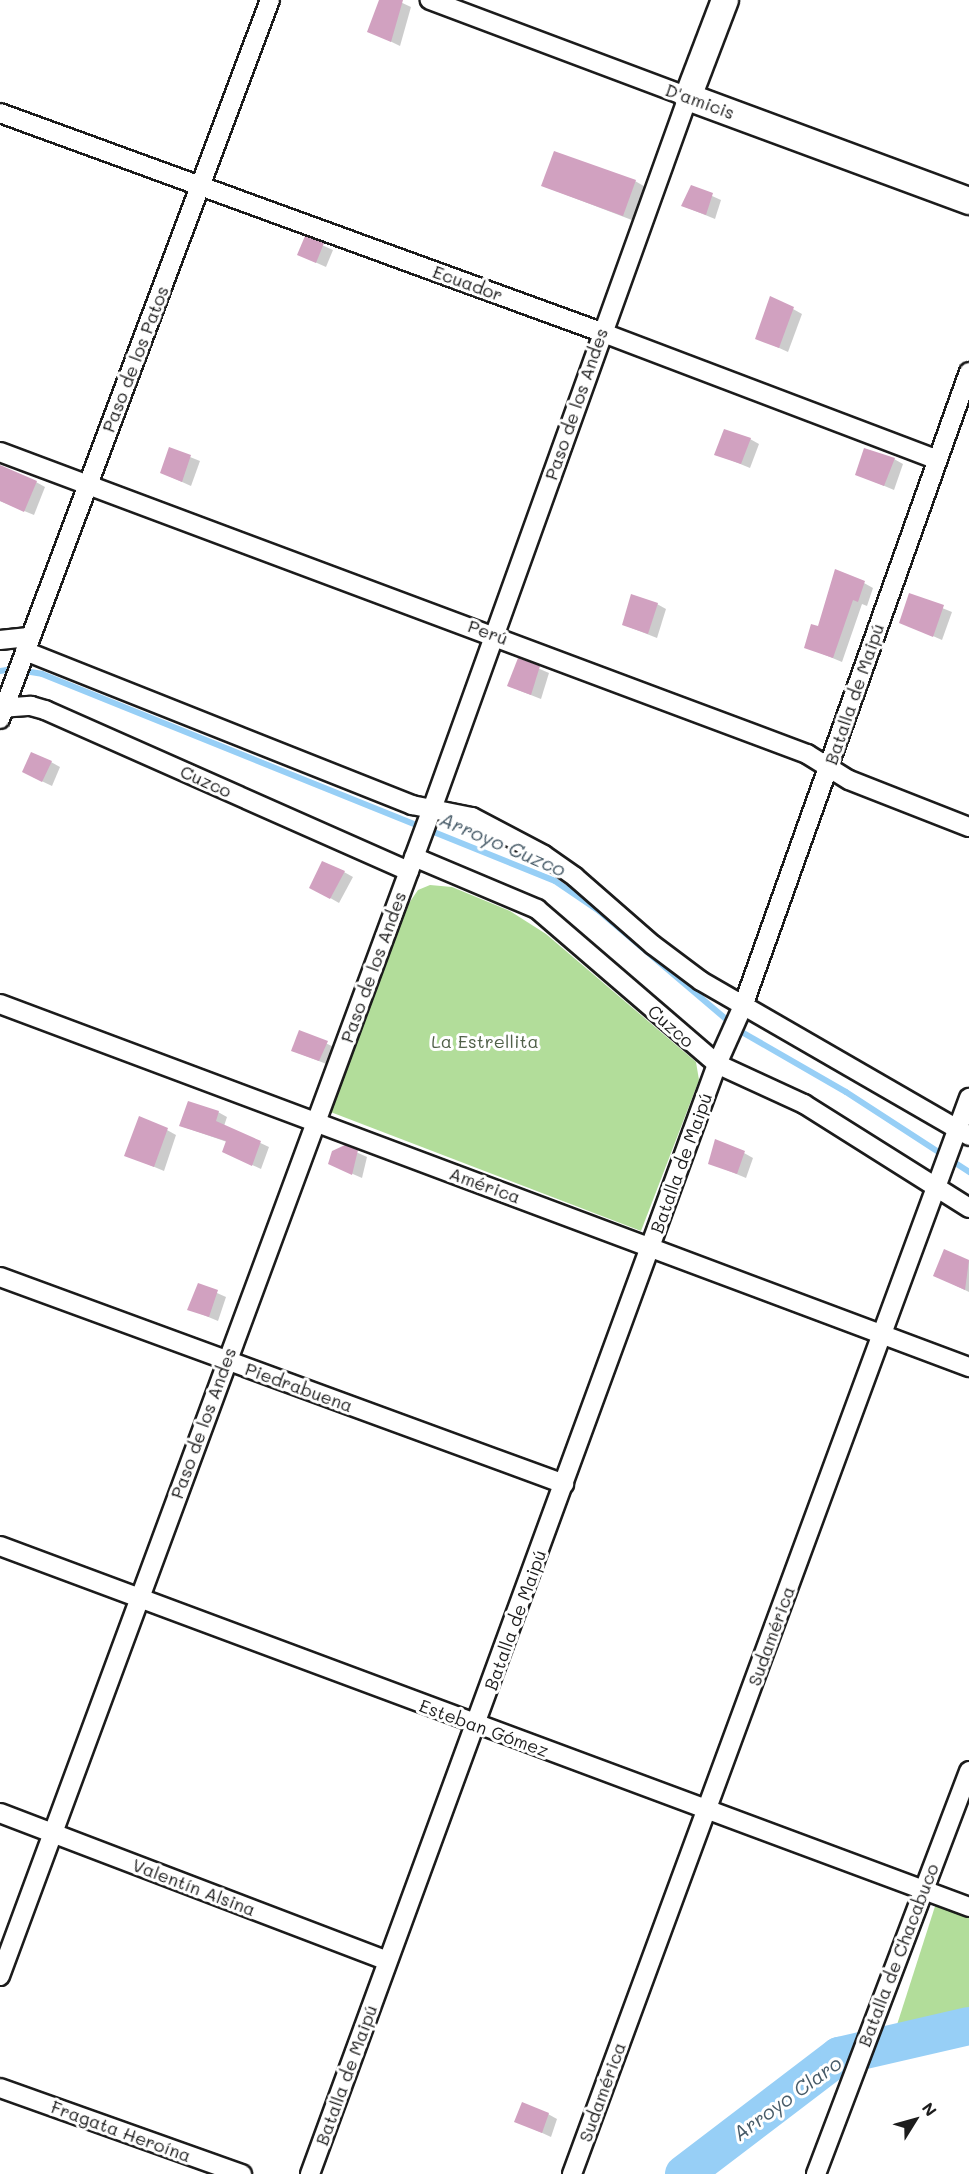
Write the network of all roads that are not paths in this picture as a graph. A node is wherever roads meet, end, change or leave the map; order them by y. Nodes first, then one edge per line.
1 (270, 0) edge
2 (430, 0) edge
3 (725, 0) edge
4 (688, 97) junction
5 (0, 113) edge
6 (202, 186) junction
7 (969, 201) edge
8 (601, 332) junction
9 (969, 372) edge
10 (0, 452) edge
11 (935, 459) junction
12 (86, 484) junction
13 (496, 635) junction
14 (0, 640) edge
15 (26, 650) junction
16 (2, 711) edge
17 (828, 767) junction
18 (427, 821) junction
19 (969, 826) edge
20 (411, 864) junction
21 (0, 1004) edge
22 (741, 1012) junction
23 (717, 1064) junction
24 (969, 1098) edge
25 (315, 1124) junction
26 (959, 1133) edge
27 (940, 1180) junction
28 (969, 1208) edge
29 (651, 1244) junction
30 (0, 1277) edge
31 (882, 1334) junction
32 (225, 1360) junction
33 (969, 1367) edge
34 (564, 1484) junction
35 (0, 1546) edge
36 (141, 1599) junction
37 (477, 1725) junction
38 (969, 1771) edge
39 (707, 1810) junction
40 (0, 1813) edge
41 (53, 1832) junction
42 (922, 1891) junction
43 (969, 1907) edge
44 (387, 1961) junction
45 (0, 1976) edge
46 (0, 2088) edge
47 (242, 2174) edge
48 (310, 2174) edge
49 (572, 2174) edge
50 (816, 2174) edge

1 - 6 street, Paso de los Patos
2 - 4 street, D'amicis
3 - 4 street, Paso de los Andes
4 - 7 street, D'amicis
4 - 8 street, Paso de los Andes
5 - 6 street, Ecuador
6 - 8 street, Ecuador
6 - 12 street, Paso de los Patos
8 - 11 street, Ecuador
8 - 13 street, Paso de los Andes
9 - 11 street, Batalla de Maipú
10 - 12 street, Perú
11 - 17 street, Batalla de Maipú
12 - 13 street, Perú
12 - 15 street, Paso de los Patos
13 - 17 street, Perú
13 - 18 street, Paso de los Andes
14 - 15 street
15 - 16 street, Paso de los Patos
15 - 18 street
16 - 20 street, Cuzco
17 - 19 street, Perú
17 - 22 street, Batalla de Maipú
18 - 20 street, Paso de los Andes
18 - 22 street
20 - 23 street, Cuzco
20 - 25 street, Paso de los Andes
21 - 25 street, América
22 - 23 street, Batalla de Maipú
22 - 26 street
23 - 27 street, Cuzco
23 - 29 street, Batalla de Maipú
24 - 26 street, Sudamérica
25 - 29 street, América
25 - 32 street, Paso de los Andes
26 - 27 street, Sudamérica
27 - 28 street, Cuzco
27 - 31 street, Sudamérica
29 - 31 street, América
29 - 34 street, Batalla de Maipú
30 - 32 street, Piedrabuena
31 - 33 street, América
31 - 39 street, Sudamérica
32 - 34 street, Piedrabuena
32 - 36 street, Paso de los Andes
34 - 37 street, Batalla de Maipú
35 - 36 street, Esteban Gómez
36 - 37 street, Esteban Gómez
36 - 41 street, Paso de los Andes
37 - 39 street, Esteban Gómez
37 - 44 street, Batalla de Maipú
38 - 42 street, Batalla de Chacabuco
39 - 42 street, Esteban Gómez
39 - 49 street, Sudamérica
40 - 41 street, Valentín Alsina
41 - 44 street, Valentín Alsina
41 - 45 street, Paso de los Andes
42 - 43 street, Esteban Gómez
42 - 50 street, Batalla de Chacabuco
44 - 48 street, Batalla de Maipú
46 - 47 street, Fragata Heroína

